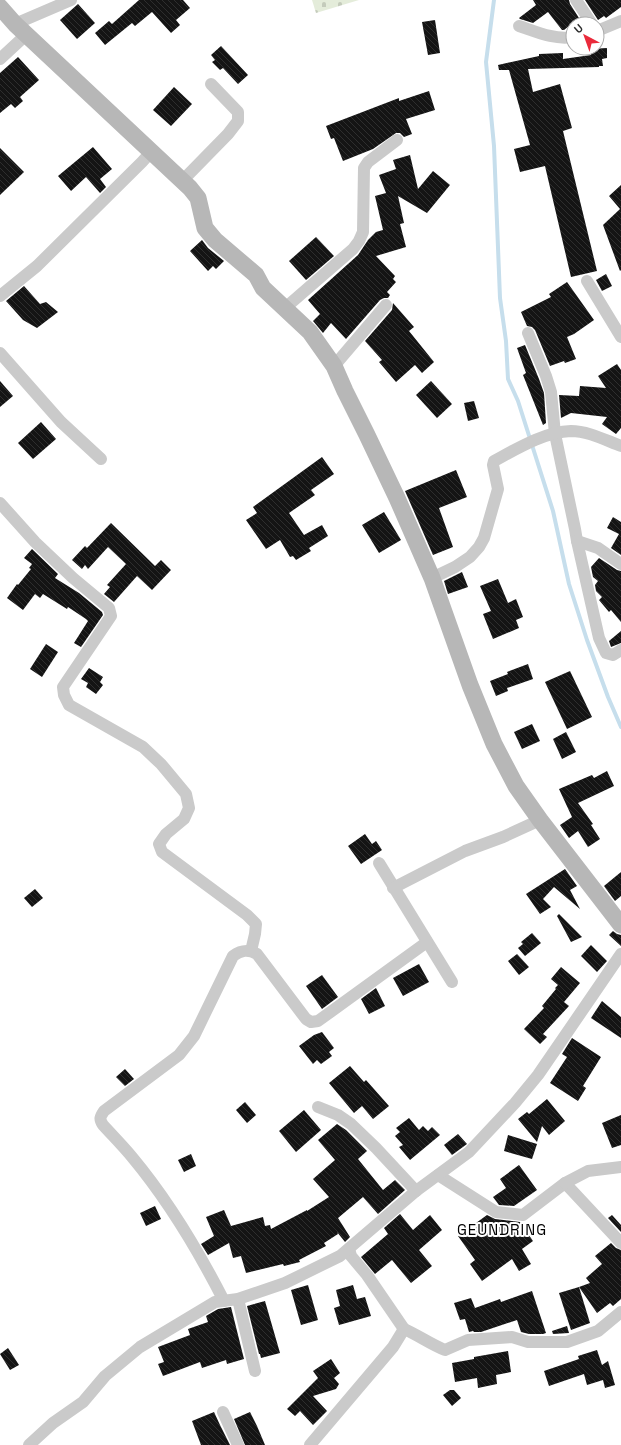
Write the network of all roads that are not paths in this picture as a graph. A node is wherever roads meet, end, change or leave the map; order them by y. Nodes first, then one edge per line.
1 (71, 0) edge
2 (576, 0) edge
3 (0, 7) edge
4 (587, 16) edge
5 (621, 21) edge
6 (519, 26) dead end
7 (605, 28) edge
8 (18, 37) junction
9 (565, 38) edge
10 (0, 59) edge
11 (211, 84) dead end
12 (397, 140) dead end
13 (143, 161) junction
14 (182, 181) junction
15 (587, 281) dead end
16 (0, 296) edge
17 (386, 305) dead end
18 (285, 308) junction
19 (528, 332) dead end
20 (621, 337) edge
21 (0, 353) edge
22 (334, 366) junction
23 (555, 434) junction
24 (621, 446) edge
25 (100, 459) dead end
26 (0, 503) edge
27 (576, 535) junction
28 (621, 564) edge
29 (432, 578) junction
30 (621, 650) edge
31 (540, 820) junction
32 (379, 863) dead end
33 (393, 888) junction
34 (621, 925) edge
35 (427, 942) junction
36 (251, 951) junction
37 (621, 954) edge
38 (452, 982) dead end
39 (318, 1107) dead end
40 (621, 1168) edge
41 (438, 1174) junction
42 (565, 1183) junction
43 (416, 1191) junction
44 (621, 1243) edge
45 (349, 1249) junction
46 (238, 1299) junction
47 (224, 1301) junction
48 (621, 1312) edge
49 (404, 1329) junction
50 (254, 1371) dead end
51 (223, 1412) dead end
52 (29, 1445) edge
53 (238, 1445) edge
54 (310, 1445) edge

1 - 8 street
2 - 4 street
3 - 8 street
5 - 7 street
6 - 9 street
8 - 10 street
8 - 13 street
11 - 14 street
12 - 18 street
13 - 14 street
13 - 16 street
14 - 18 street
15 - 20 street
17 - 22 street
18 - 22 street
19 - 23 street
21 - 25 street
22 - 29 street
23 - 24 street
23 - 27 street
23 - 29 street
26 - 36 street
27 - 28 street
27 - 30 street
29 - 31 street
31 - 33 street
31 - 34 street
32 - 33 street
33 - 35 street
35 - 36 street
35 - 38 street
36 - 47 street
37 - 41 street
39 - 43 street
40 - 42 street
41 - 42 street
41 - 43 street
42 - 44 street
43 - 45 street
45 - 46 street
45 - 49 street
46 - 47 street
46 - 50 street
47 - 52 street
48 - 49 street
49 - 54 street
51 - 53 street

